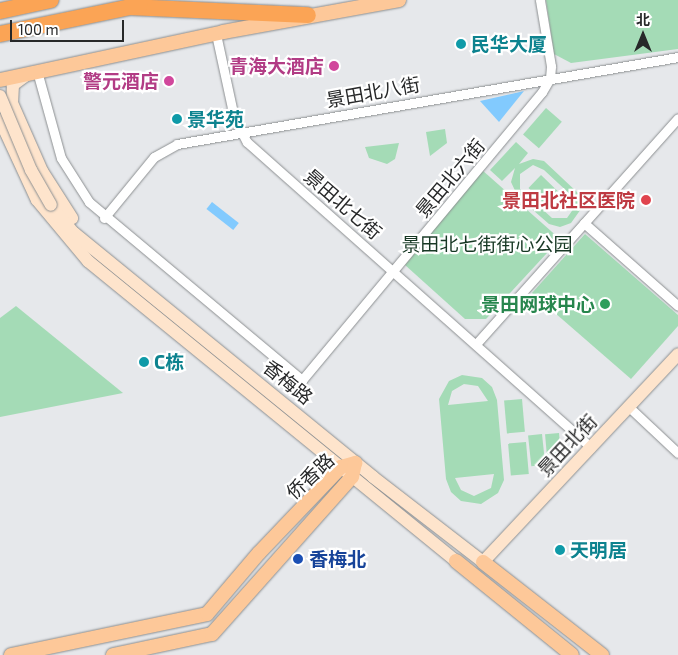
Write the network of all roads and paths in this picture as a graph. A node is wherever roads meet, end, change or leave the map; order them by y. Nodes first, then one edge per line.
1 (51, 0) edge
2 (161, 0) edge
3 (399, 0) edge
4 (540, 0) edge
5 (129, 7) junction
6 (0, 12) edge
7 (308, 16) junction
8 (0, 34) edge
9 (216, 34) junction
10 (678, 56) edge
11 (34, 72) junction
12 (550, 78) junction
13 (0, 80) edge
14 (0, 96) edge
15 (6, 102) edge
16 (678, 118) edge
17 (0, 120) edge
18 (240, 131) junction
19 (0, 143) edge
20 (47, 207) junction
21 (104, 218) junction
22 (584, 223) junction
23 (98, 252) junction
24 (88, 261) junction
25 (394, 270) junction
26 (678, 306) edge
27 (476, 344) junction
28 (678, 354) edge
29 (630, 405) junction
30 (678, 446) edge
31 (591, 447) junction
32 (678, 453) edge
33 (341, 467) junction
34 (354, 470) junction
35 (456, 561) junction
36 (484, 562) junction
37 (471, 574) junction
38 (128, 653) edge
39 (597, 654) edge
40 (11, 655) edge
41 (112, 655) edge
42 (572, 655) edge

1 - 6 highway
2 - 5 highway
3 - 7 main road
4 - 12 street
5 - 7 highway
5 - 8 highway
7 - 9 main road
9 - 11 main road
9 - 18 street, 景田北七街
10 - 12 street, 景田北八街
11 - 13 main road
11 - 15 main road
11 - 21 street
12 - 18 street, 景田北八街
12 - 25 street, 景田北六街
14 - 20 main road, 香梅路, bridge
15 - 23 main road
16 - 22 street
17 - 20 main road, 香梅路
18 - 21 street, 景田北八街
18 - 25 street, 景田北七街
19 - 24 main road
20 - 23 main road, 香梅路
20 - 24 main road, 香梅路
21 - 25 street, 景田北六街
22 - 26 street
22 - 27 street
23 - 34 main road, 香梅路
24 - 33 main road, 香梅路
25 - 27 street, 景田北七街
27 - 31 street, 景田北七街
28 - 29 main road, 景田北街
29 - 30 street
29 - 31 main road, 景田北街
29 - 32 street
31 - 36 main road, 景田北街
33 - 34 main road, 侨香路
33 - 40 main road, 侨香路
34 - 35 main road, 香梅路
34 - 36 main road, 香梅路
34 - 38 main road, 侨香路
35 - 36 main road
35 - 37 main road, 香梅路
36 - 37 main road
36 - 39 main road, 香梅路
37 - 42 main road, 香梅路
38 - 41 main road, 侨香路

